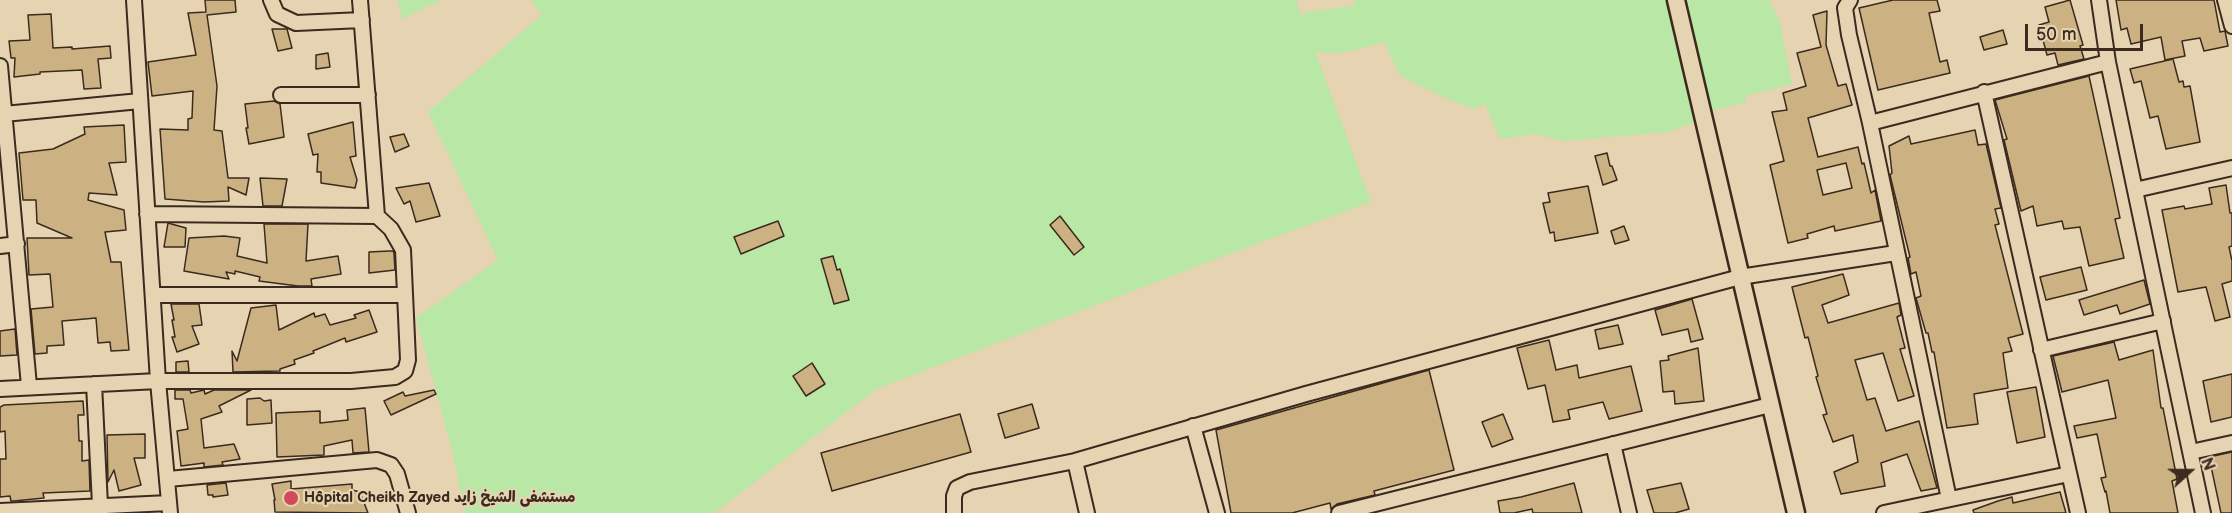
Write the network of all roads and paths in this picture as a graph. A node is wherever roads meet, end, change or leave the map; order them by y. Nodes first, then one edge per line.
1 (134, 0) edge
2 (271, 0) edge
3 (360, 0) edge
4 (1676, 0) edge
5 (1850, 0) edge
6 (2098, 0) edge
7 (2225, 0) edge
8 (362, 20) junction
9 (2232, 26) edge
10 (2108, 62) junction
11 (0, 66) edge
12 (1984, 92) junction
13 (281, 95) dead end
14 (368, 95) junction
15 (140, 101) junction
16 (4, 114) junction
17 (1870, 123) junction
18 (2232, 168) edge
19 (2135, 190) junction
20 (147, 214) junction
21 (377, 216) junction
22 (17, 244) junction
23 (0, 246) edge
24 (1896, 253) junction
25 (1740, 278) junction
26 (153, 295) junction
27 (404, 295) junction
28 (2163, 321) junction
29 (2041, 350) junction
30 (158, 381) junction
31 (94, 384) junction
32 (29, 386) junction
33 (0, 389) edge
34 (1770, 405) junction
35 (1193, 426) junction
36 (1613, 444) junction
37 (2232, 444) edge
38 (2191, 452) junction
39 (1075, 461) junction
40 (2069, 474) junction
41 (168, 479) junction
42 (1949, 499) junction
43 (100, 505) junction
44 (169, 508) edge
45 (32, 511) edge
46 (0, 512) edge
47 (408, 513) edge
48 (954, 513) edge
49 (1087, 513) edge
50 (1217, 513) edge
51 (1339, 513) edge
52 (1629, 513) edge
53 (1796, 513) edge
54 (1884, 513) edge
55 (2078, 513) edge
56 (2203, 513) edge

1 - 15 street
2 - 8 street
3 - 8 street
4 - 25 street
5 - 17 street
6 - 10 street
7 - 9 street
8 - 14 street
10 - 12 street
10 - 19 street
11 - 16 street
12 - 17 street
12 - 29 street
13 - 14 street
14 - 21 street
15 - 16 street
15 - 20 street
16 - 22 street
17 - 24 street
18 - 19 street
19 - 28 street
20 - 21 street
20 - 26 street
21 - 27 street
22 - 23 street
22 - 32 street
24 - 25 street
24 - 42 street
25 - 34 street
25 - 35 street
26 - 27 street
26 - 30 street
27 - 30 street
28 - 29 street
28 - 38 street
29 - 40 street
30 - 31 street
30 - 41 street
31 - 32 street
31 - 43 street
32 - 33 street
34 - 36 street
34 - 53 street
35 - 39 street
35 - 50 street
36 - 51 street
36 - 52 street
37 - 38 street
38 - 56 street
39 - 48 street
39 - 49 street
40 - 42 street
40 - 55 street
41 - 44 street
41 - 47 street
42 - 54 street
43 - 44 street
43 - 45 street
45 - 46 street

